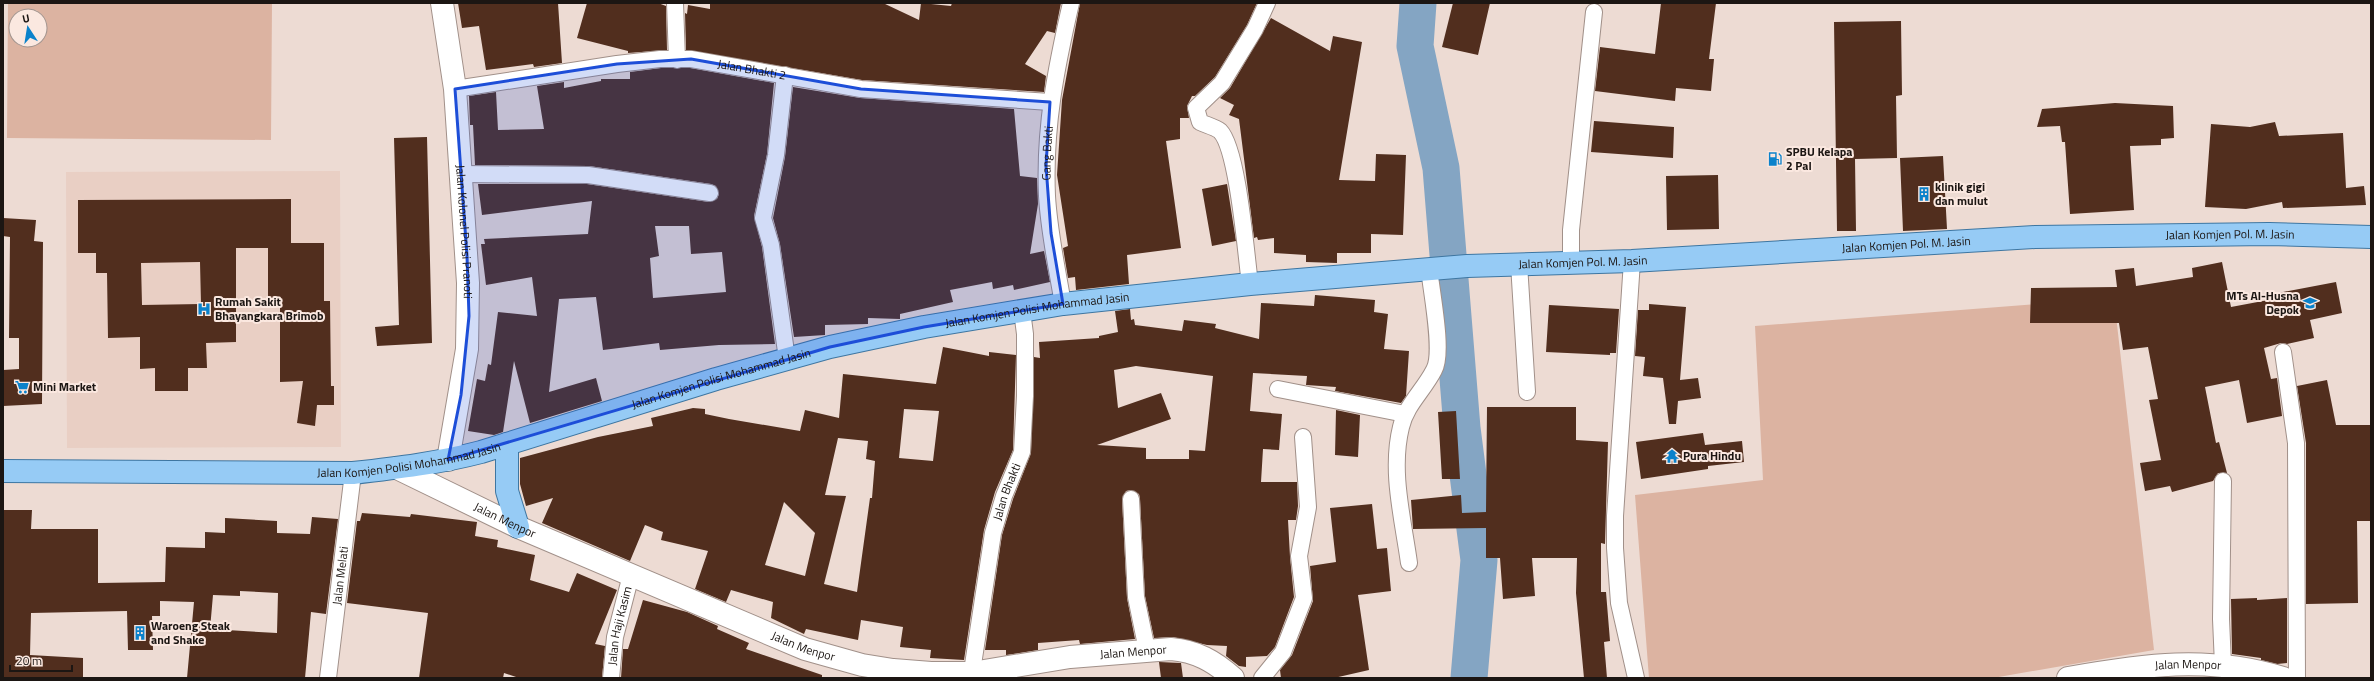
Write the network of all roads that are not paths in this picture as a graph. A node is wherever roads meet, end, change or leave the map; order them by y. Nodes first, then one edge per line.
1 (442, 3) edge
2 (675, 3) edge
3 (1071, 3) edge
4 (1267, 3) edge
5 (1594, 12) dead end
6 (677, 60) junction
7 (785, 75) junction
8 (455, 88) junction
9 (1050, 102) junction
10 (461, 174) junction
11 (710, 193) dead end
12 (2371, 237) edge
13 (1632, 261) junction
14 (1571, 263) junction
15 (1519, 264) junction
16 (1436, 268) junction
17 (1250, 284) junction
18 (1063, 304) junction
19 (1022, 311) junction
20 (2283, 352) dead end
21 (787, 359) junction
22 (1278, 389) dead end
23 (1527, 392) dead end
24 (1405, 414) junction
25 (1303, 437) dead end
26 (507, 444) junction
27 (448, 460) junction
28 (397, 468) junction
29 (3, 471) edge
30 (354, 473) junction
31 (2223, 481) dead end
32 (1131, 499) dead end
33 (518, 527) junction
34 (1409, 563) dead end
35 (631, 575) junction
36 (1147, 650) junction
37 (2223, 664) junction
38 (972, 676) edge
39 (328, 678) edge
40 (611, 678) edge
41 (1233, 678) edge
42 (1262, 678) edge
43 (1636, 678) edge
44 (2068, 678) edge
45 (2283, 678) edge
46 (2297, 678) edge

1 - 8 street, Jalan Kolonel Polisi Pranoti
2 - 6 street
3 - 9 street, Gang Bakti
4 - 17 street
5 - 14 street
6 - 7 street, Jalan Bhakti 2
6 - 8 street, Jalan Bhakti 2
7 - 9 street, Jalan Bhakti 2
7 - 21 street
8 - 10 street, Jalan Kolonel Polisi Pranoti
9 - 18 street, Gang Bakti
10 - 11 street
10 - 27 street, Jalan Kolonel Polisi Pranoti
12 - 13 main road, Jalan Komjen Pol. M. Jasin
13 - 14 main road, Jalan Komjen Pol. M. Jasin
13 - 43 street
14 - 15 main road, Jalan Komjen Pol. M. Jasin
15 - 16 main road, Jalan Komjen Pol. M. Jasin
15 - 23 street
16 - 17 main road, Jalan Komjen Polisi Mohammad Jasin
16 - 24 street
17 - 18 main road, Jalan Komjen Polisi Mohammad Jasin
18 - 19 main road, Jalan Komjen Polisi Mohammad Jasin
19 - 21 main road, Jalan Komjen Polisi Mohammad Jasin
19 - 38 street, Jalan Bhakti
20 - 46 street
21 - 26 main road, Jalan Komjen Polisi Mohammad Jasin
22 - 24 street
24 - 34 street
25 - 42 street
26 - 27 main road, Jalan Komjen Polisi Mohammad Jasin
26 - 33 main road
27 - 28 main road, Jalan Komjen Polisi Mohammad Jasin
28 - 30 main road, Jalan Komjen Polisi Mohammad Jasin
28 - 33 street, Jalan Menpor
29 - 30 main road, Jalan Komjen Polisi Mohammad Jasin
30 - 39 street, Jalan Melati
31 - 37 street
32 - 36 street
33 - 35 street, Jalan Menpor
35 - 38 street, Jalan Menpor
35 - 40 street, Jalan Haji Kasim
36 - 38 street, Jalan Menpor
36 - 41 street, Jalan Menpor
37 - 44 street, Jalan Menpor
37 - 45 street, Jalan Menpor

